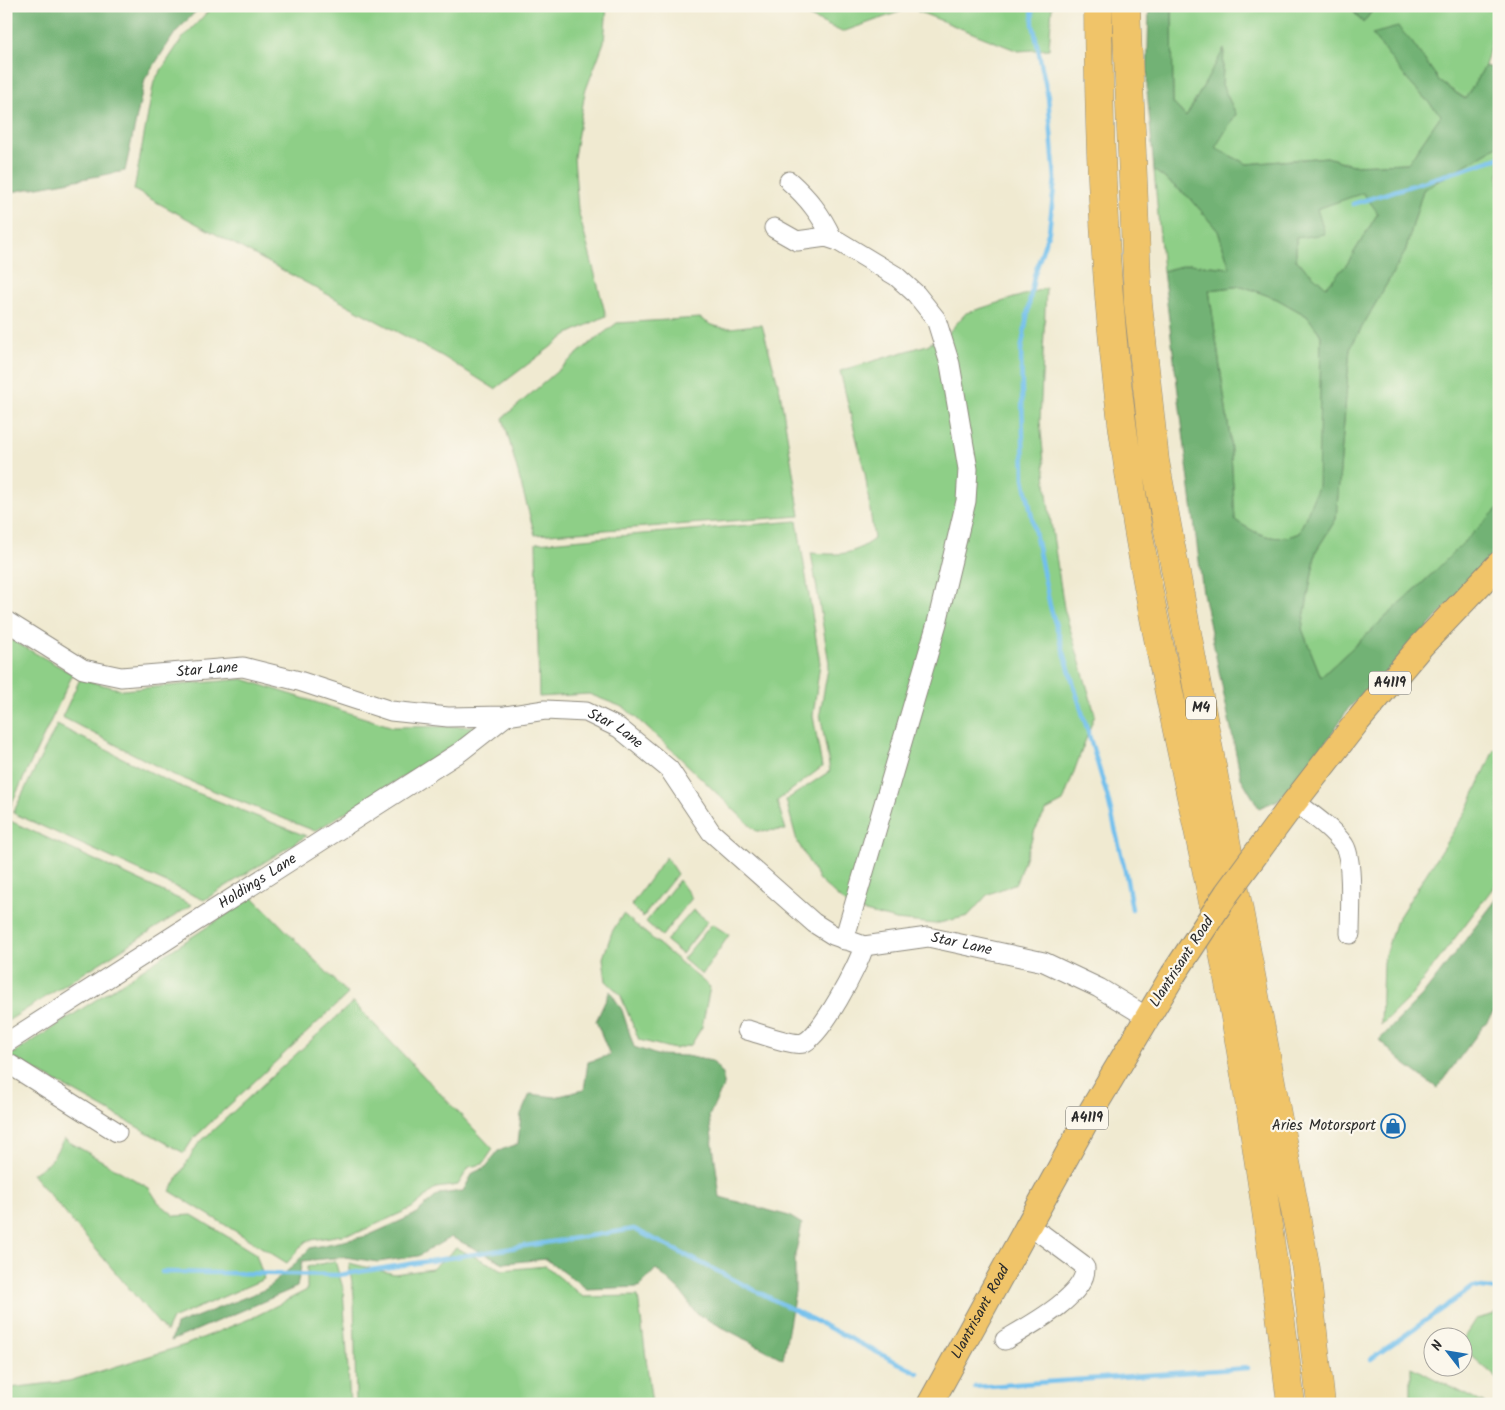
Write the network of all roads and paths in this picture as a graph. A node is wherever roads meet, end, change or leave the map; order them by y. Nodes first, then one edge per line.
1 (1098, 6) edge
2 (1126, 6) edge
3 (789, 181) dead end
4 (774, 228) dead end
5 (832, 238) junction
6 (1499, 564) edge
7 (6, 621) edge
8 (506, 716) junction
9 (1291, 805) junction
10 (1350, 934) dead end
11 (844, 940) junction
12 (864, 946) junction
13 (1146, 1017) junction
14 (747, 1030) dead end
15 (6, 1043) edge
16 (6, 1062) edge
17 (117, 1132) dead end
18 (1026, 1227) junction
19 (1005, 1340) dead end
20 (930, 1404) edge
21 (1291, 1404) edge
22 (1321, 1404) edge

1 - 21 highway, M4
2 - 22 highway, M4
3 - 5 street
4 - 5 street
5 - 11 street
6 - 9 main road, Llantrisant Road / A4119
7 - 8 street, Star Lane
8 - 11 street, Star Lane
8 - 15 street, Holdings Lane
9 - 10 street
9 - 13 main road, Llantrisant Road / A4119, bridge
11 - 12 street, Star Lane
12 - 13 street, Star Lane
12 - 14 street
13 - 18 main road, Llantrisant Road / A4119
16 - 17 street
18 - 19 street
18 - 20 main road, Llantrisant Road / A4119

